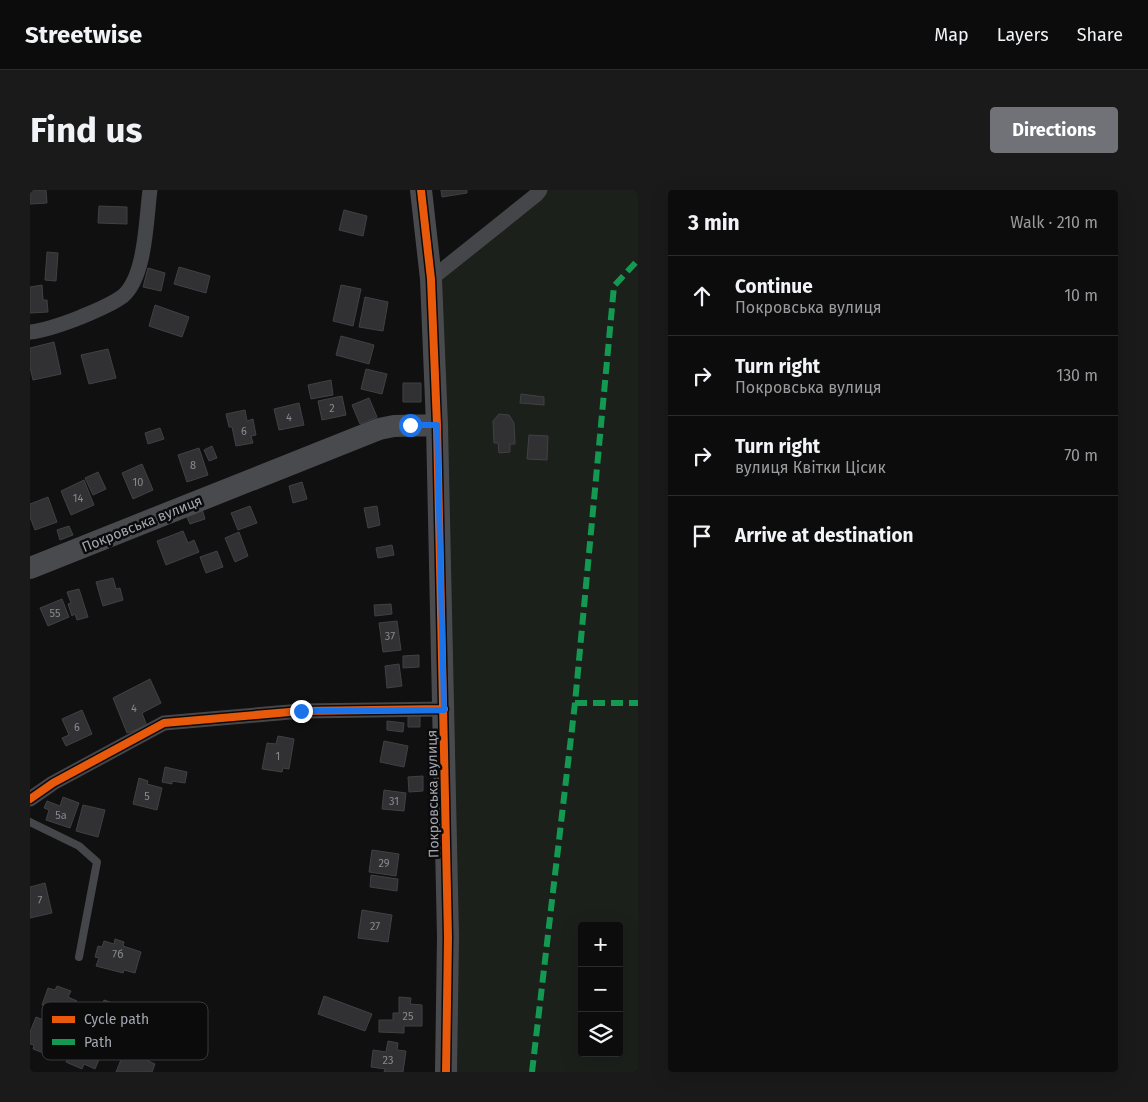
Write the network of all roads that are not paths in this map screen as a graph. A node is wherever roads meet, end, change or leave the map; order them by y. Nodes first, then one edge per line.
1 (150, 190) edge
2 (421, 190) edge
3 (540, 190) edge
4 (431, 279) junction
5 (30, 332) edge
6 (437, 425) junction
7 (30, 568) edge
8 (444, 710) junction
9 (30, 799) edge
10 (30, 822) edge
11 (80, 957) dead end
12 (446, 1072) edge

1 - 5 street
2 - 4 street
3 - 4 street
4 - 6 street
6 - 7 street, Покровська вулиця
6 - 8 street, Покровська вулиця
8 - 9 street
8 - 12 street, Покровська вулиця
10 - 11 lane

